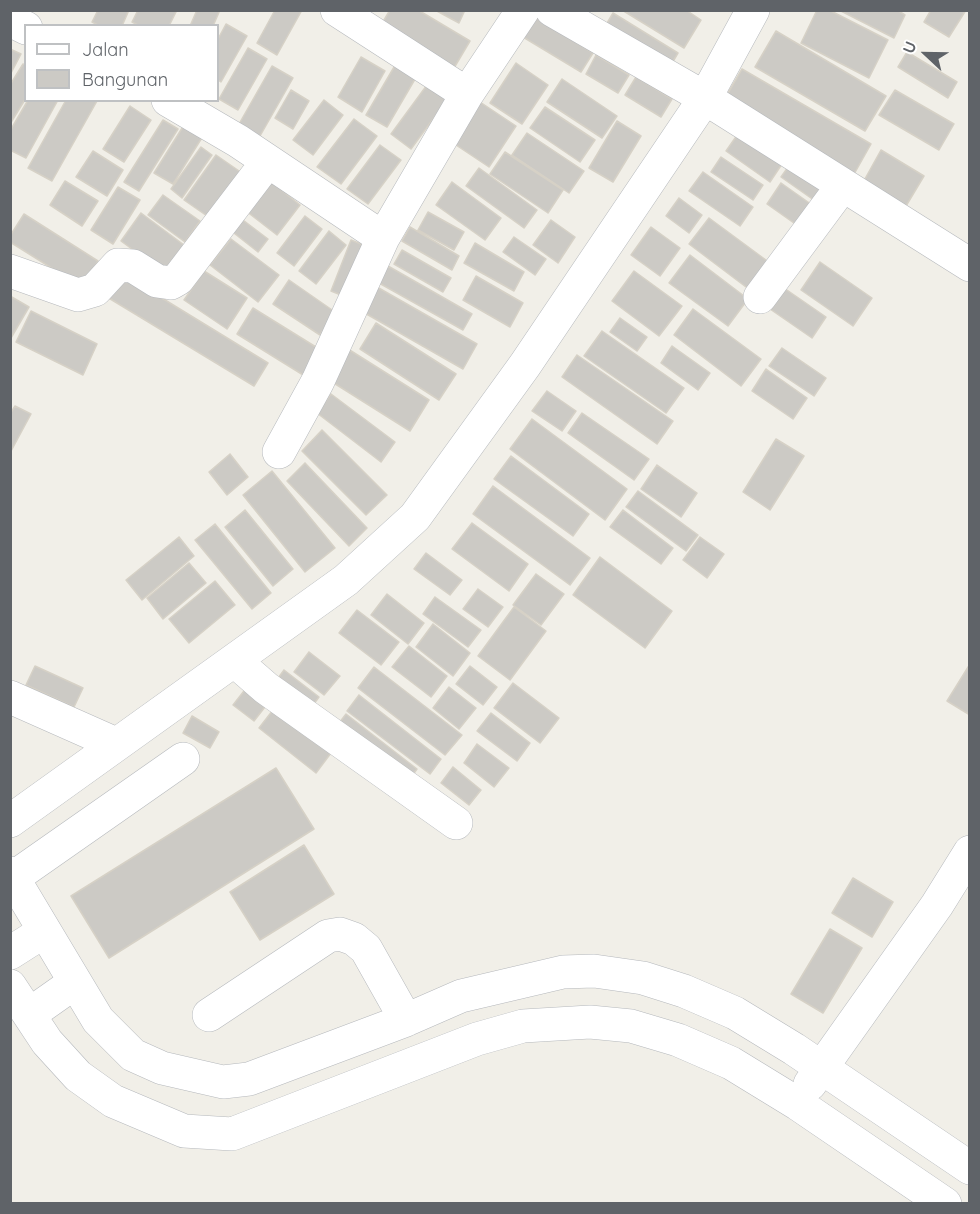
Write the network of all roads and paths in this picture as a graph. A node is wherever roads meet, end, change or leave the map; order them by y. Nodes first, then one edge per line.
1 (337, 10) edge
2 (523, 10) edge
3 (552, 10) edge
4 (753, 10) edge
5 (10, 20) edge
6 (24, 27) edge
7 (467, 94) junction
8 (705, 98) junction
9 (172, 102) edge
10 (268, 161) junction
11 (843, 185) junction
12 (383, 238) junction
13 (969, 265) edge
14 (10, 271) edge
15 (760, 297) dead end
16 (279, 452) dead end
17 (235, 660) junction
18 (10, 697) edge
19 (116, 744) junction
20 (183, 759) dead end
21 (10, 821) edge
22 (456, 823) dead end
23 (969, 852) edge
24 (12, 877) edge
25 (43, 932) junction
26 (10, 953) edge
27 (74, 983) junction
28 (10, 986) edge
29 (30, 1014) junction
30 (209, 1015) dead end
31 (406, 1020) junction
32 (310, 1056) junction
33 (820, 1066) junction
34 (326, 1098) junction
35 (798, 1104) junction
36 (969, 1168) edge
37 (945, 1203) edge

1 - 7 street
2 - 7 street
3 - 8 street
4 - 8 street
5 - 6 street
7 - 12 street
8 - 11 street
8 - 17 street
9 - 10 street
10 - 12 street
10 - 14 street
11 - 13 street
11 - 15 street
12 - 16 street
17 - 19 street
17 - 22 street
18 - 19 street
19 - 21 street
20 - 24 street
23 - 33 street
24 - 25 street
25 - 26 street
25 - 27 street
27 - 29 street
27 - 32 street
28 - 29 street
29 - 34 street
30 - 31 street
31 - 32 street
31 - 33 street
32 - 34 street
33 - 35 street
33 - 36 street
34 - 35 street
35 - 37 street

